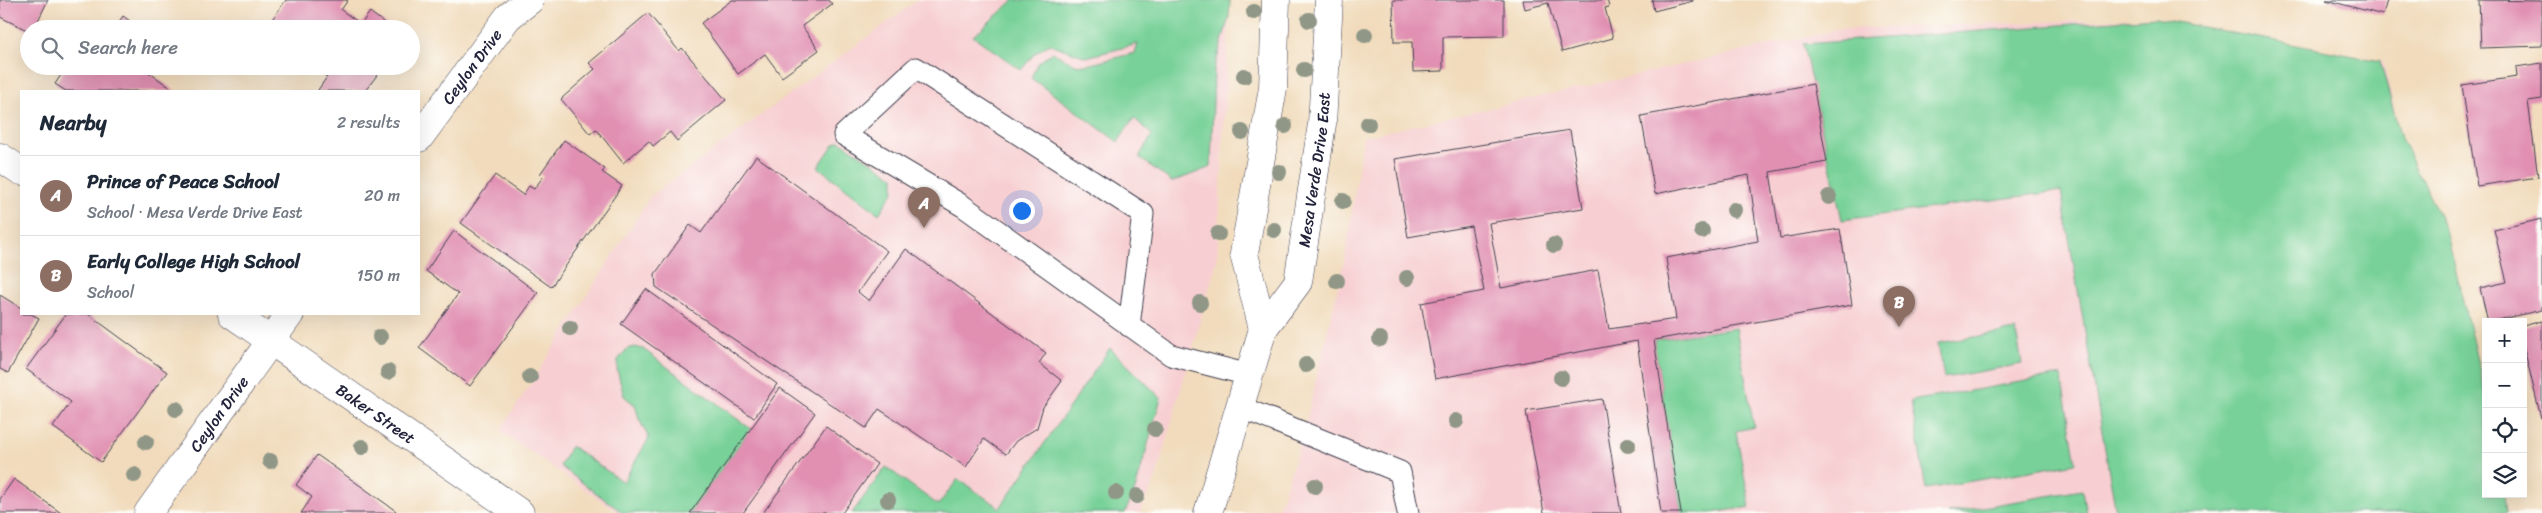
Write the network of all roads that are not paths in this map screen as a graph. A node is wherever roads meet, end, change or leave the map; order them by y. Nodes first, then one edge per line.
1 (530, 0) edge
2 (1276, 0) edge
3 (1329, 0) edge
4 (500, 8) edge
5 (420, 136) edge
6 (0, 157) edge
7 (20, 170) edge
8 (234, 315) edge
9 (289, 315) edge
10 (1129, 326) junction
11 (1263, 329) junction
12 (271, 340) junction
13 (1249, 375) junction
14 (1240, 407) junction
15 (505, 509) edge
16 (148, 513) edge
17 (1208, 513) edge
18 (1408, 513) edge

1 - 4 street, Ceylon Drive
2 - 11 street
3 - 11 street, Mesa Verde Drive East
4 - 5 street, Ceylon Drive
6 - 7 street
8 - 12 street, Baker Street
9 - 12 street, Ceylon Drive
10 - 10 lane
10 - 13 lane
11 - 13 street, Mesa Verde Drive East
12 - 15 street, Baker Street
12 - 16 street, Ceylon Drive
13 - 14 street, Mesa Verde Drive East
14 - 17 street, Mesa Verde Drive East
14 - 18 lane

